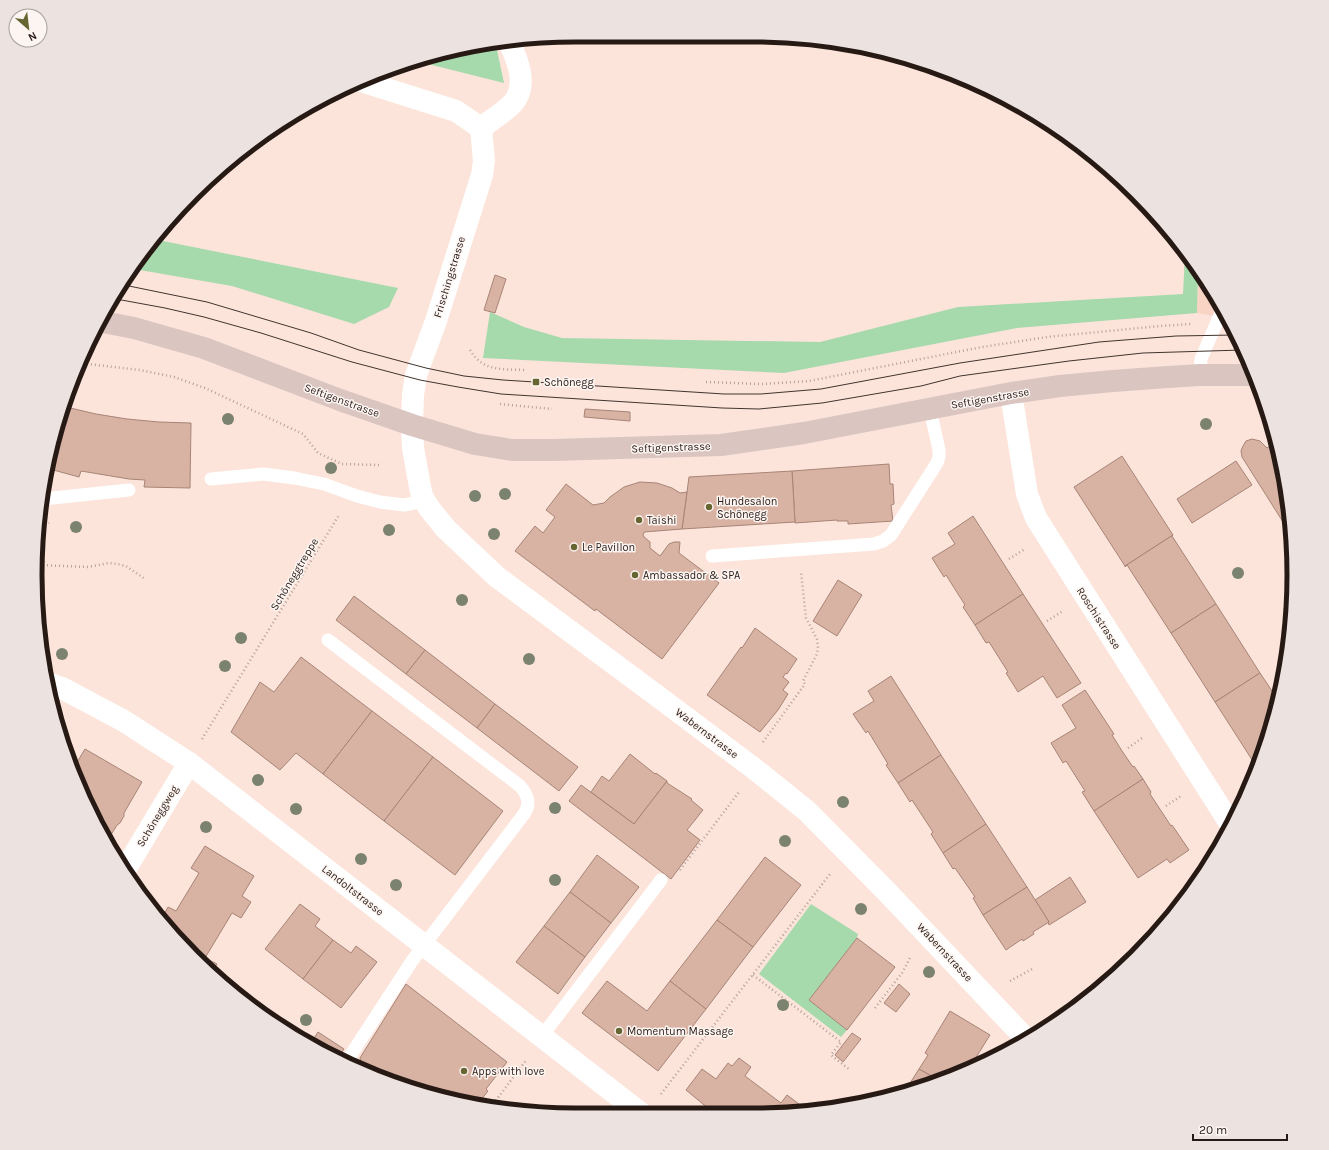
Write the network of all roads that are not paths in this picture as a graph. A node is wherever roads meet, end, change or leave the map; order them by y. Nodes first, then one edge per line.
1 (511, 46) edge
2 (370, 84) edge
3 (481, 128) junction
4 (1219, 316) edge
5 (106, 322) edge
6 (1200, 375) junction
7 (1248, 375) edge
8 (1011, 394) junction
9 (930, 409) junction
10 (412, 425) junction
11 (211, 479) dead end
12 (129, 490) dead end
13 (48, 498) edge
14 (425, 501) junction
15 (712, 556) dead end
16 (328, 640) dead end
17 (53, 685) edge
18 (194, 754) junction
19 (1228, 819) edge
20 (128, 865) edge
21 (661, 880) dead end
22 (424, 945) junction
23 (542, 1036) junction
24 (1020, 1037) edge
25 (350, 1058) edge
26 (634, 1108) edge

1 - 3 street
2 - 3 street
3 - 10 street, Frischingstrasse
4 - 6 lane
5 - 10 main road, Seftigenstrasse
6 - 7 main road, Seftigenstrasse
6 - 8 main road, Seftigenstrasse
8 - 9 main road, Seftigenstrasse
8 - 19 street, Roschistrasse
9 - 10 main road, Seftigenstrasse
9 - 15 lane
10 - 14 street, Wabernstrasse
11 - 14 lane
12 - 13 lane
14 - 24 street, Wabernstrasse
16 - 22 lane
17 - 18 street, Landoltstrasse
18 - 20 street, Schöneggweg
18 - 22 street, Landoltstrasse
21 - 23 lane
22 - 23 street, Landoltstrasse
22 - 25 lane
23 - 26 street, Landoltstrasse

